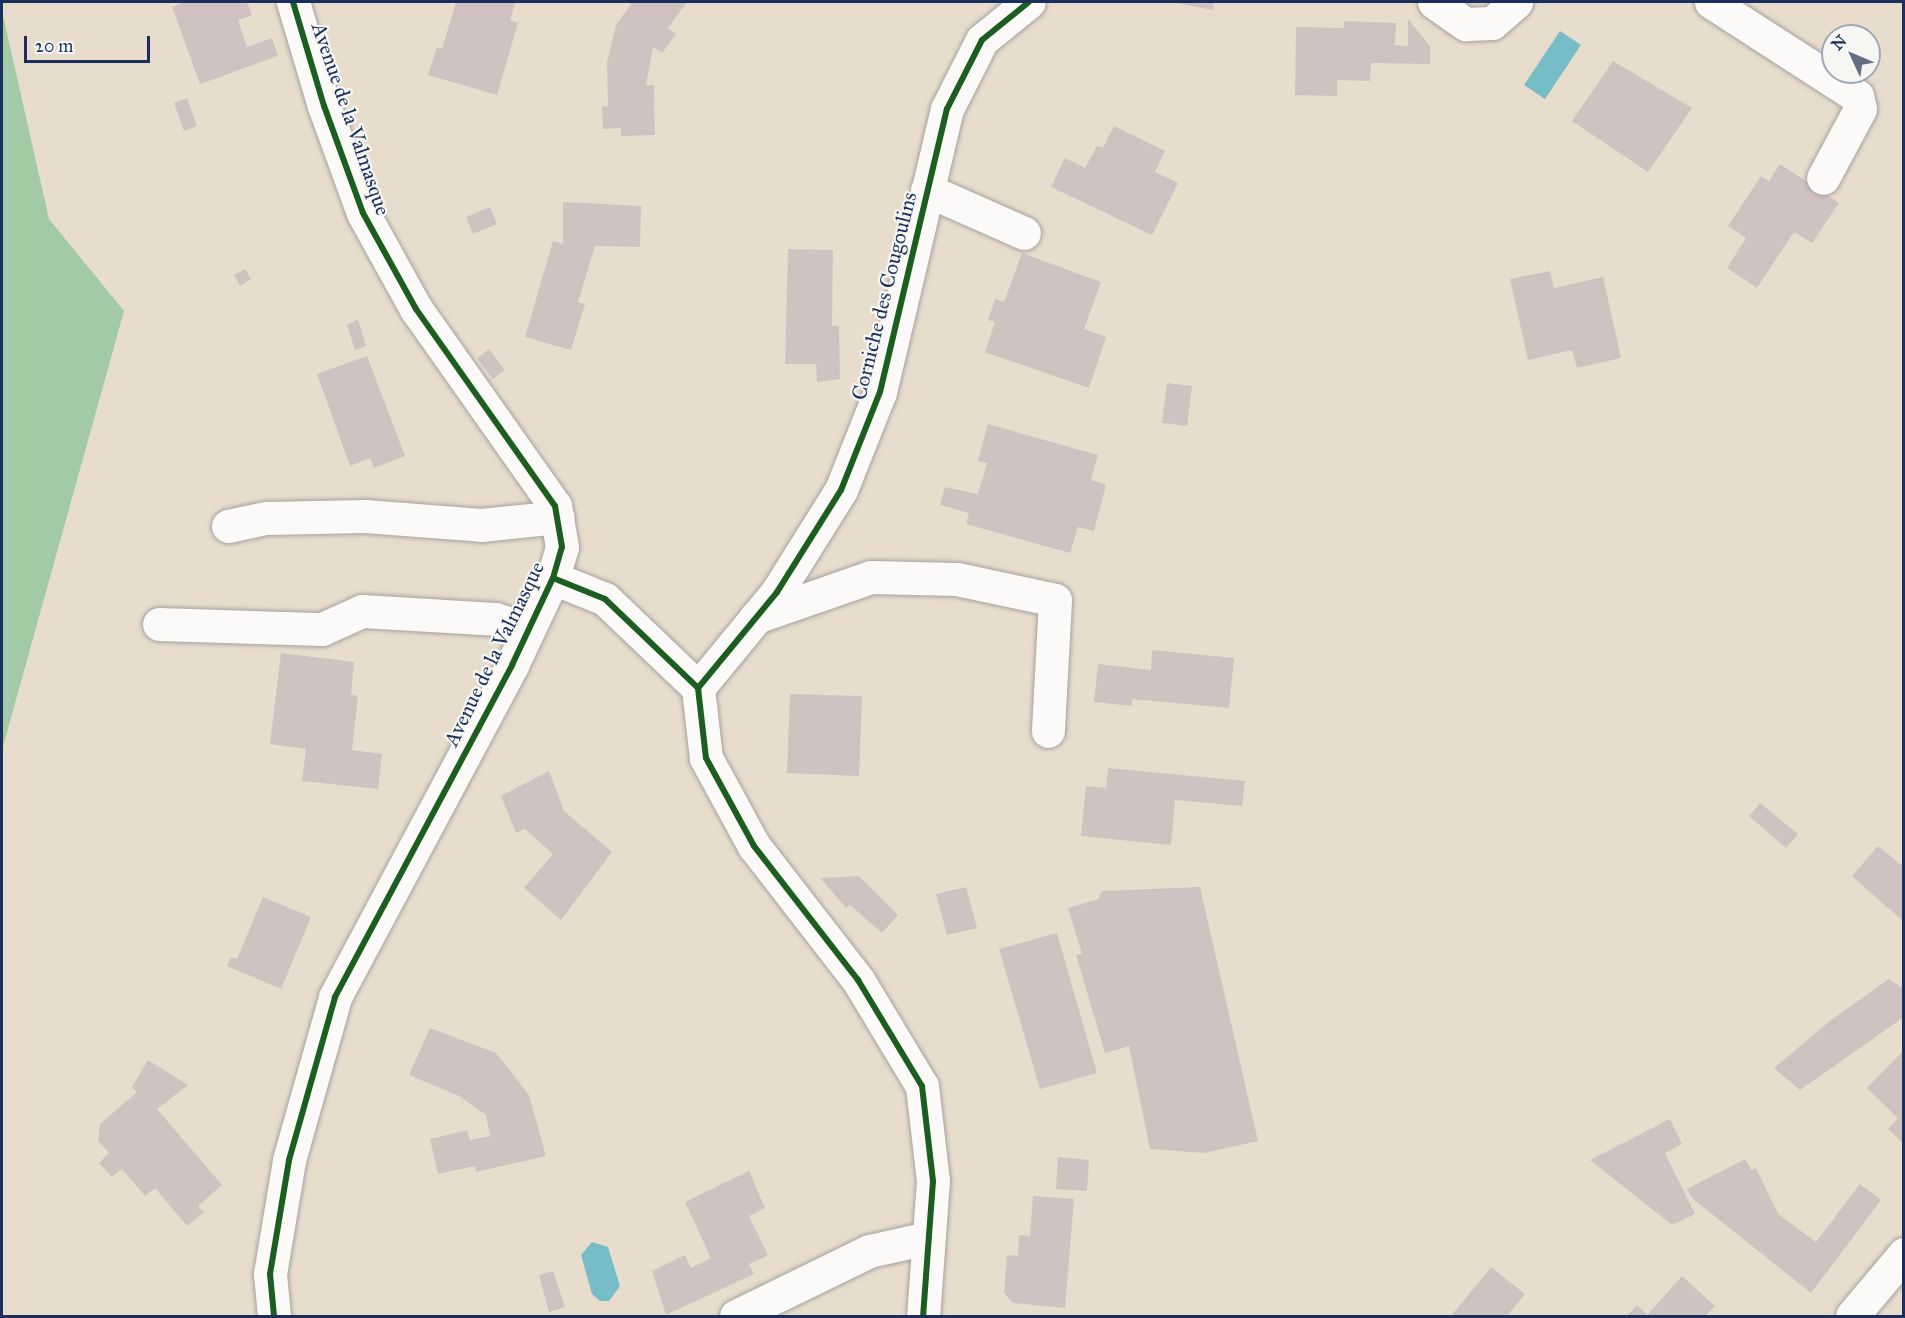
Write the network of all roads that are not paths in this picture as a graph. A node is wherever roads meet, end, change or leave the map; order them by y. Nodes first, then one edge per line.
1 (293, 2) edge
2 (1029, 2) edge
3 (1434, 2) edge
4 (1516, 2) edge
5 (1712, 2) edge
6 (1823, 178) dead end
7 (927, 190) junction
8 (1024, 233) dead end
9 (558, 516) junction
10 (228, 526) dead end
11 (553, 578) junction
12 (756, 617) junction
13 (159, 624) dead end
14 (528, 630) junction
15 (698, 688) junction
16 (1048, 731) dead end
17 (928, 1238) junction
18 (1904, 1254) edge
19 (274, 1317) edge
20 (736, 1317) edge
21 (923, 1317) edge
22 (1852, 1317) edge

1 - 9 street, Avenue de la Valmasque
2 - 7 street, Corniche des Cougoulins
3 - 4 street
5 - 6 street
7 - 8 street
7 - 12 street, Corniche des Cougoulins
9 - 10 street
9 - 11 street, Avenue de la Valmasque
11 - 14 street, Avenue de la Valmasque
11 - 15 street
12 - 15 street, Corniche des Cougoulins
12 - 16 street
13 - 14 street
14 - 19 street, Avenue de la Valmasque
15 - 17 street
17 - 20 street
17 - 21 street
18 - 22 street

